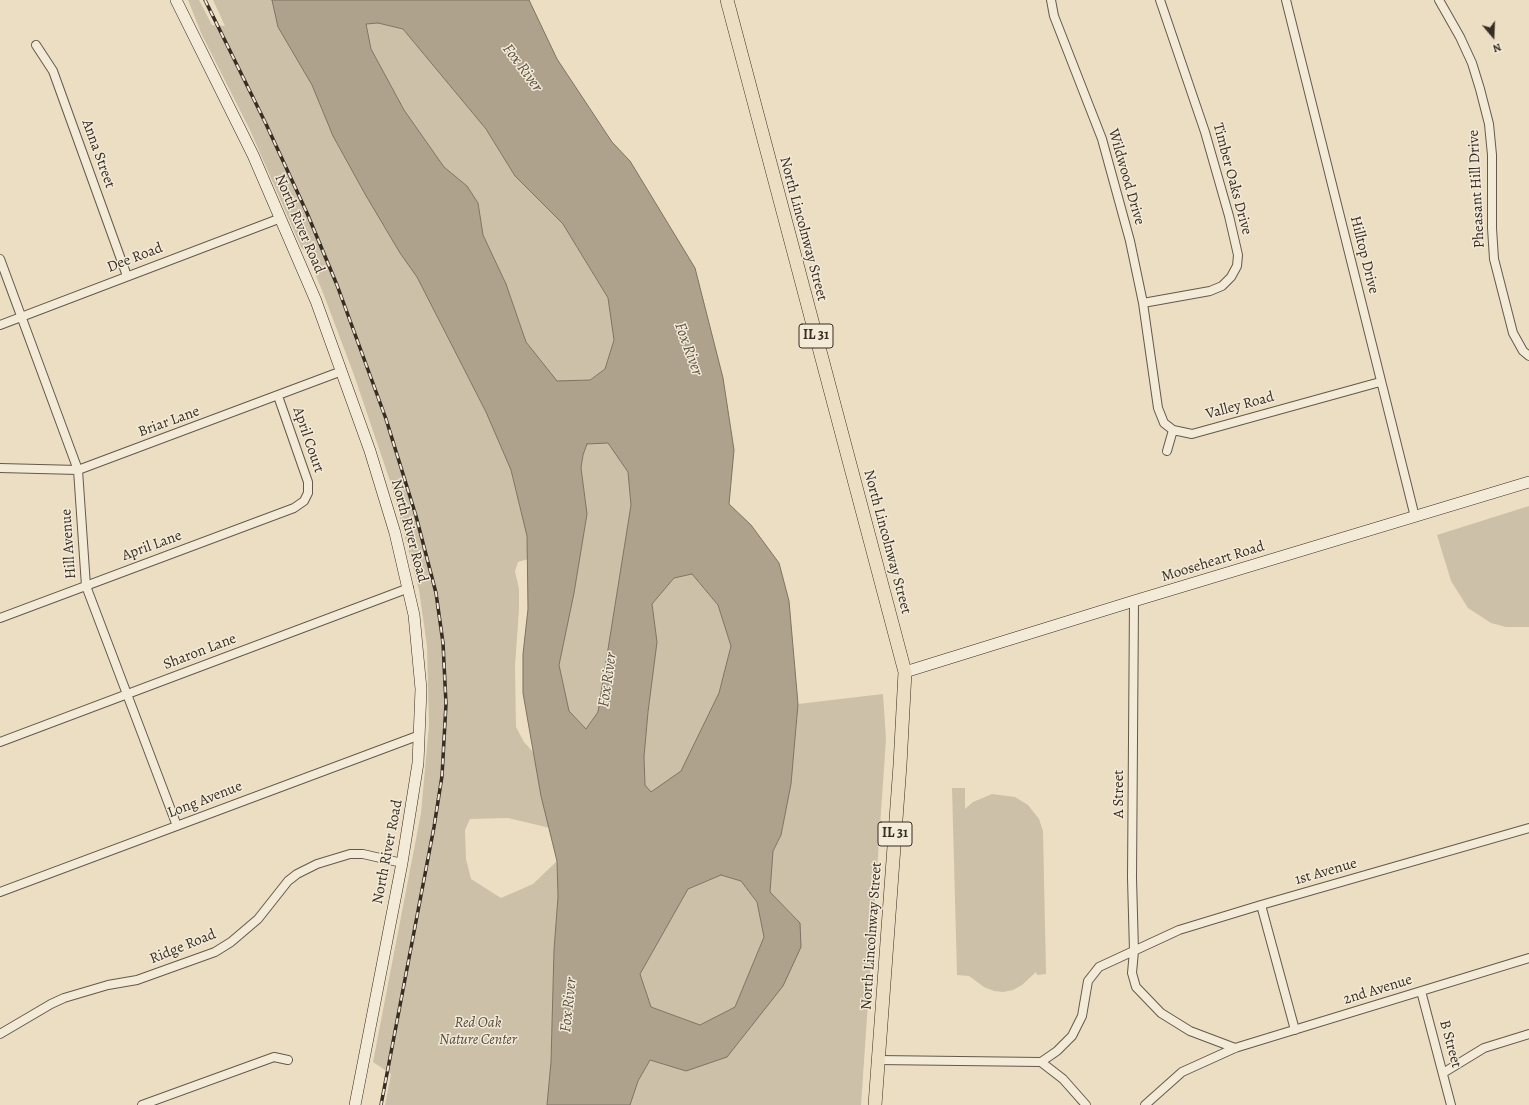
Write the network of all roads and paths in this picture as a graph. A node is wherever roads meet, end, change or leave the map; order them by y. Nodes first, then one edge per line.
1 (176, 0) edge
2 (727, 0) edge
3 (1051, 0) edge
4 (1160, 0) edge
5 (1286, 0) edge
6 (1439, 0) edge
7 (36, 45) dead end
8 (281, 218) junction
9 (0, 259) edge
10 (127, 276) junction
11 (1143, 303) junction
12 (22, 316) junction
13 (0, 325) edge
14 (1529, 356) edge
15 (342, 371) junction
16 (1380, 382) junction
17 (278, 396) junction
18 (1173, 430) junction
19 (1167, 450) dead end
20 (0, 468) edge
21 (78, 470) junction
22 (1529, 482) edge
23 (308, 493) joint
24 (1415, 517) junction
25 (86, 586) junction
26 (409, 588) junction
27 (1134, 601) junction
28 (0, 618) edge
29 (906, 672) junction
30 (128, 694) junction
31 (420, 736) junction
32 (0, 742) edge
33 (177, 826) junction
34 (1529, 828) edge
35 (402, 863) junction
36 (0, 892) edge
37 (1261, 905) junction
38 (1134, 951) junction
39 (1529, 958) edge
40 (1421, 991) junction
41 (1296, 1030) junction
42 (0, 1034) edge
43 (1529, 1034) edge
44 (1235, 1048) junction
45 (288, 1060) dead end
46 (878, 1060) junction
47 (1041, 1062) junction
48 (1443, 1073) junction
49 (142, 1105) edge
50 (355, 1105) edge
51 (875, 1105) edge
52 (1086, 1105) edge
53 (1145, 1105) edge
54 (1451, 1105) edge

1 - 8 main road, North River Road
2 - 29 main road, North Lincolnway Street / IL 31
3 - 11 street, Wildwood Drive
4 - 11 street, Timber Oaks Drive
5 - 16 street, Hilltop Drive
6 - 14 street, Pheasant Hill Drive
7 - 10 street, Anna Street
8 - 10 street, Dee Road
8 - 15 main road, North River Road
9 - 12 street, Hill Avenue
10 - 12 street, Dee Road
11 - 18 street, Wildwood Drive
12 - 13 street, Dee Road
12 - 21 street, Hill Avenue
15 - 17 street, Briar Lane
15 - 26 main road, North River Road
16 - 18 street, Valley Road
16 - 24 street, Hilltop Drive
17 - 21 street, Briar Lane
17 - 23 street, April Court
18 - 19 street
20 - 21 street, Briar Lane
21 - 25 street, Hill Avenue
22 - 24 main road, Mooseheart Road
23 - 25 street, April Lane
24 - 27 main road, Mooseheart Road
25 - 28 street, April Lane
25 - 30 street, Hill Avenue
26 - 30 street, Sharon Lane
26 - 31 main road, North River Road
27 - 29 main road, Mooseheart Road
27 - 38 street, A Street
29 - 46 main road, North Lincolnway Street / IL 31
30 - 32 street, Sharon Lane
30 - 33 street, Hill Avenue
31 - 33 street, Long Avenue
31 - 35 main road, North River Road
33 - 36 street, Long Avenue
34 - 37 street, 1st Avenue
35 - 42 street, Ridge Road
35 - 50 main road, North River Road
37 - 38 street, 1st Avenue
37 - 41 street
38 - 44 street, A Street
38 - 47 street, 1st Avenue
39 - 40 street, 2nd Avenue
40 - 41 street, 2nd Avenue
40 - 48 street, B Street
41 - 44 street, 2nd Avenue
43 - 48 street
44 - 53 street, 2nd Avenue
45 - 49 street
46 - 47 street
46 - 51 main road, North Lincolnway Street / IL 31
47 - 52 street
48 - 54 street, B Street

